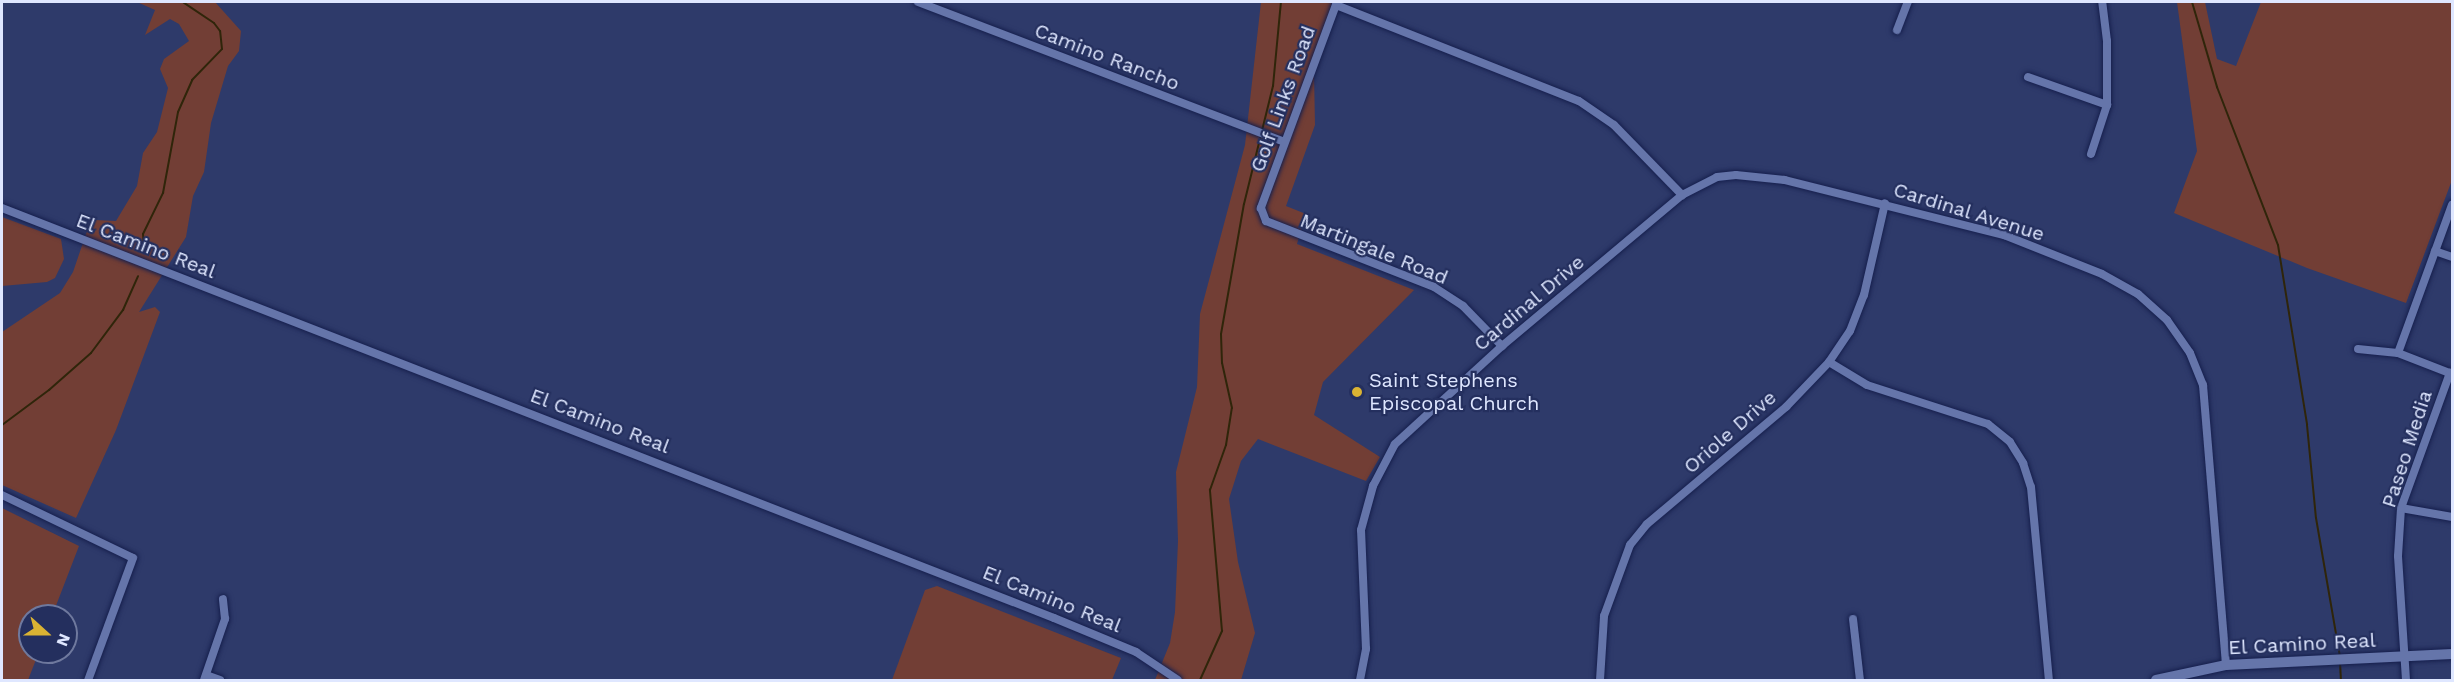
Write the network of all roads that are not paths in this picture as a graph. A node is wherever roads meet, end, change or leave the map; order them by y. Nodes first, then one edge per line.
1 (918, 2) edge
2 (1908, 2) edge
3 (2102, 2) edge
4 (1336, 3) edge
5 (1897, 30) dead end
6 (2028, 77) dead end
7 (2107, 105) junction
8 (1284, 142) junction
9 (2091, 154) dead end
10 (1682, 195) junction
11 (1885, 203) junction
12 (2452, 205) edge
13 (2, 208) edge
14 (1261, 208) joint
15 (2434, 251) junction
16 (2452, 257) edge
17 (1502, 346) junction
18 (2358, 349) dead end
19 (2398, 353) junction
20 (1829, 362) junction
21 (2451, 374) edge
22 (2, 495) edge
23 (2401, 508) junction
24 (2452, 517) edge
25 (223, 599) dead end
26 (1853, 619) dead end
27 (2452, 654) edge
28 (2404, 656) junction
29 (2226, 665) junction
30 (2177, 677) edge
31 (205, 678) edge
32 (88, 681) edge
33 (220, 681) edge
34 (1178, 681) edge
35 (1360, 681) edge
36 (1600, 681) edge
37 (1860, 681) edge
38 (2049, 681) edge
39 (2156, 681) edge
40 (2406, 681) edge

1 - 8 street, Camino Rancho
2 - 5 street
3 - 7 street
4 - 8 street, Golf Links Road
4 - 10 street
6 - 7 street
7 - 9 street
8 - 14 street, Golf Links Road
10 - 11 street, Cardinal Avenue
10 - 17 street, Cardinal Drive
11 - 20 street, Oriole Drive
11 - 29 street, Cardinal Avenue
12 - 15 street
13 - 34 street, El Camino Real
14 - 17 street, Martingale Road
15 - 16 street
15 - 19 street
17 - 35 street, Cardinal Drive
18 - 19 street
19 - 21 street
20 - 36 street, Oriole Drive
20 - 38 street
21 - 23 street, Paseo Media
22 - 32 street
23 - 24 street
23 - 28 street, Paseo Media
25 - 31 street
26 - 37 street
27 - 28 street, El Camino Real
28 - 29 street, El Camino Real
28 - 40 street, Paseo Media
29 - 30 street, El Camino Real
30 - 39 street, El Camino Real
31 - 33 street

